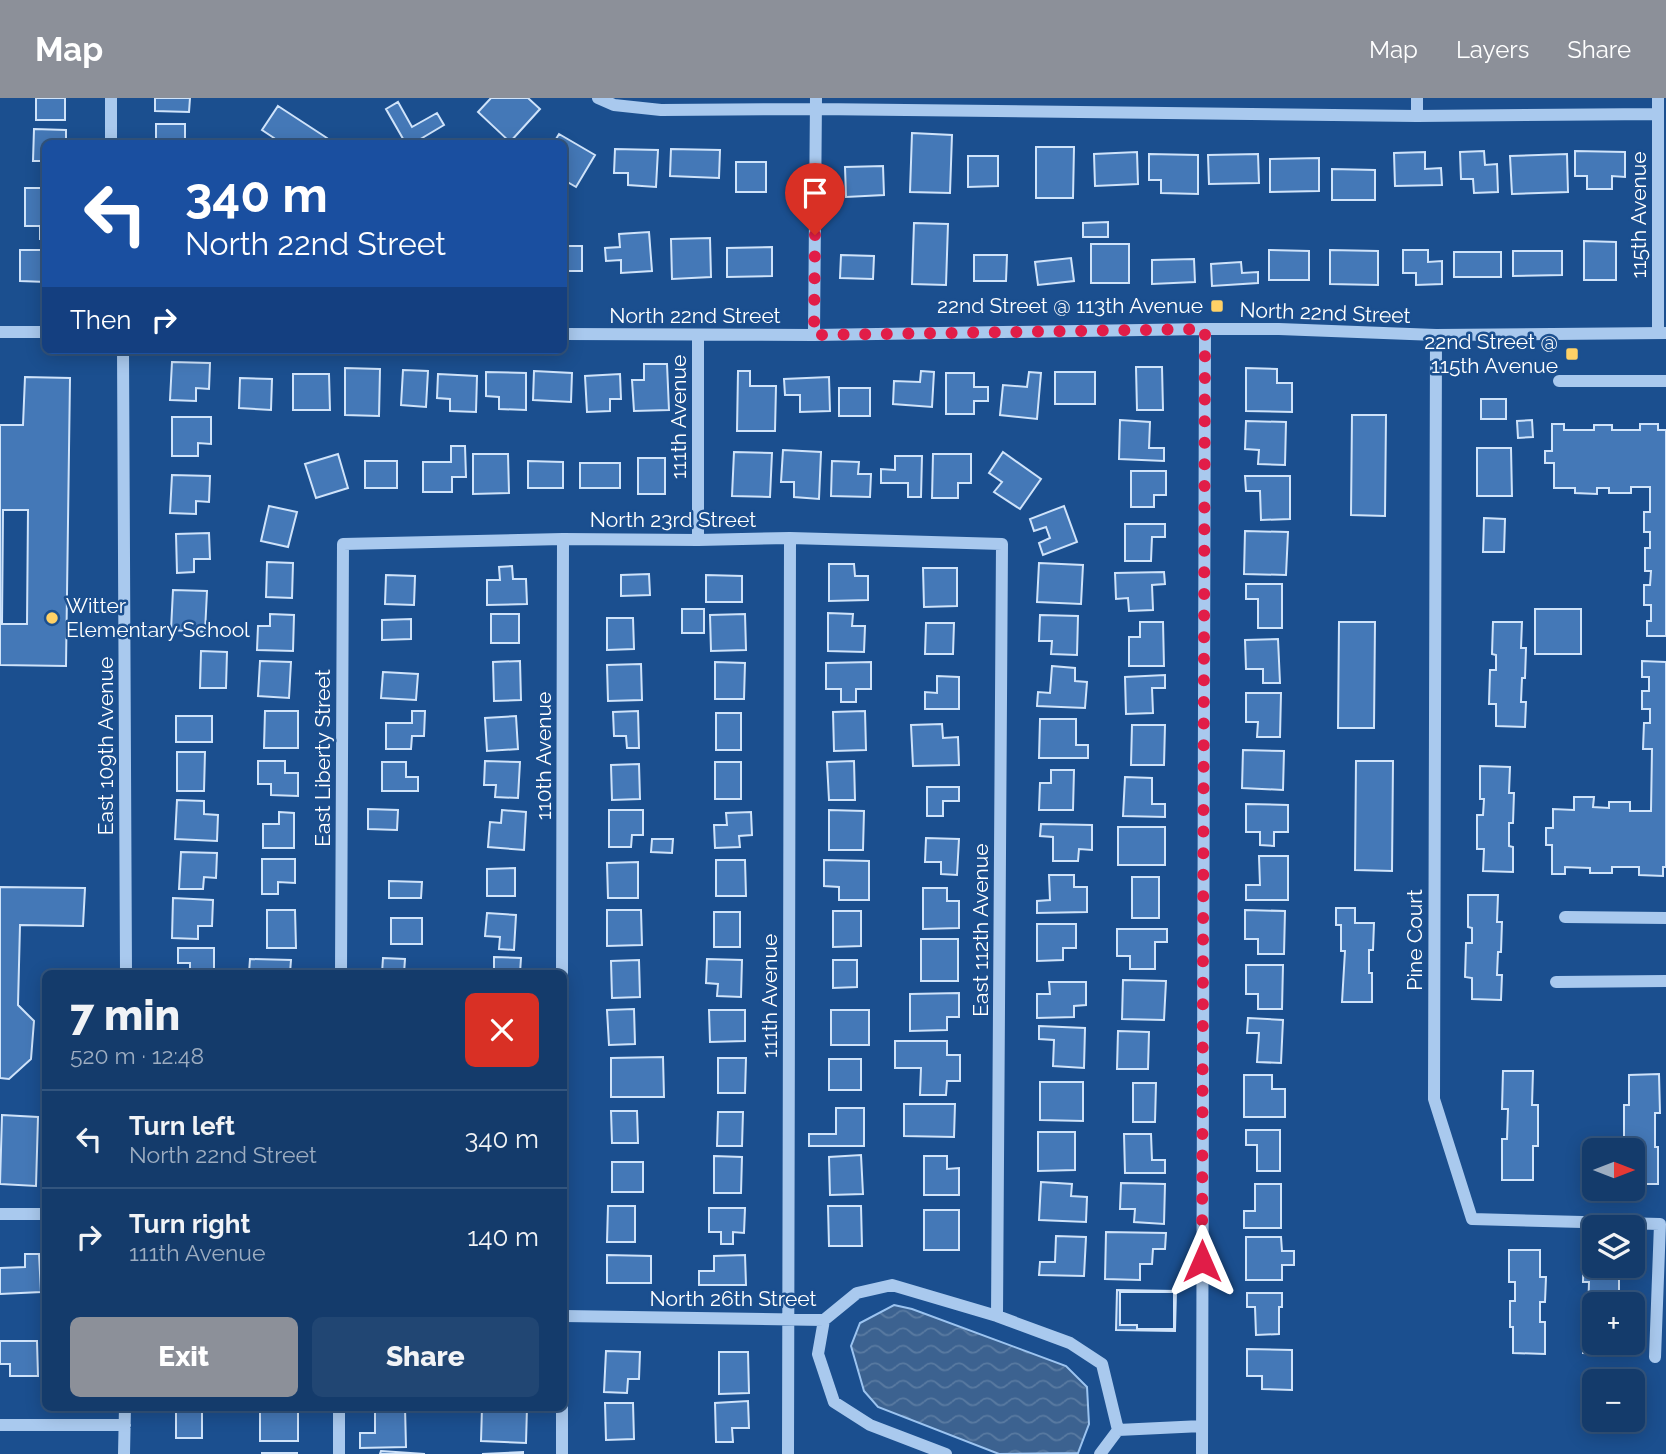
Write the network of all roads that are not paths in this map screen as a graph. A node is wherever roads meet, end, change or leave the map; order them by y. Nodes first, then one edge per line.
1 (111, 98) edge
2 (598, 98) edge
3 (1417, 98) edge
4 (1658, 98) edge
5 (816, 104) edge
6 (1658, 114) junction
7 (1417, 116) junction
8 (111, 140) edge
9 (1205, 329) junction
10 (0, 332) edge
11 (42, 332) edge
12 (1662, 333) edge
13 (567, 334) edge
14 (698, 335) junction
15 (814, 335) junction
16 (1436, 335) junction
17 (124, 354) edge
18 (1559, 381) dead end
19 (1666, 381) edge
20 (790, 538) junction
21 (563, 539) junction
22 (698, 540) junction
23 (343, 544) joint
24 (1002, 544) joint
25 (1565, 917) dead end
26 (1666, 918) edge
27 (126, 970) edge
28 (341, 970) edge
29 (562, 970) edge
30 (1666, 981) edge
31 (1556, 982) dead end
32 (0, 1214) edge
33 (42, 1214) edge
34 (567, 1316) edge
35 (997, 1316) junction
36 (788, 1319) junction
37 (824, 1321) junction
38 (1655, 1357) dead end
39 (125, 1411) edge
40 (339, 1411) edge
41 (562, 1411) edge
42 (0, 1425) edge
43 (125, 1425) junction
44 (1202, 1426) junction
45 (1118, 1430) junction
46 (124, 1454) edge
47 (339, 1454) edge
48 (562, 1454) edge
49 (788, 1454) edge
50 (946, 1454) edge
51 (1100, 1454) edge
52 (1202, 1454) edge

1 - 8 street
2 - 5 street
3 - 7 street
4 - 6 street, 115th Avenue
5 - 7 street
5 - 15 street
6 - 7 street
6 - 12 street, 115th Avenue
9 - 15 street, North 22nd Street
9 - 16 street, North 22nd Street
9 - 44 street
10 - 11 street
12 - 16 street, North 22nd Street
13 - 14 street, North 22nd Street
14 - 15 street, North 22nd Street
14 - 22 street, 111th Avenue
16 - 38 street, Pine Court
17 - 27 street, East 109th Avenue
18 - 19 street
20 - 22 street, North 23rd Street
20 - 24 street, North 23rd Street
20 - 36 street, 111th Avenue
21 - 22 street, North 23rd Street
21 - 23 street, North 23rd Street
21 - 29 street, 110th Avenue
23 - 28 street, East Liberty Street
24 - 35 street, East 112th Avenue
25 - 26 street
30 - 31 street
32 - 33 street
34 - 36 street, North 26th Street
35 - 37 street, North 26th Street
35 - 45 street, North 26th Street
36 - 37 street, North 26th Street
36 - 49 street, 111th Avenue
37 - 50 street
39 - 43 street
40 - 47 street
41 - 48 street
42 - 43 street
43 - 46 street
44 - 45 street
44 - 52 street
45 - 51 street

